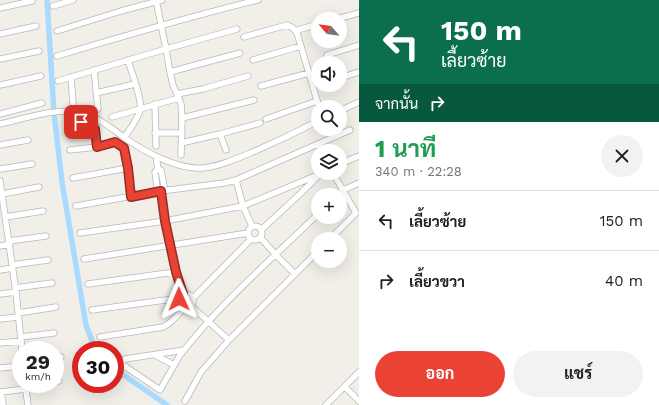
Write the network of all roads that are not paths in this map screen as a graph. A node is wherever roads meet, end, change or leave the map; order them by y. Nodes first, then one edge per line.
1 (73, 0) edge
2 (158, 0) edge
3 (258, 0) edge
4 (32, 1) edge
5 (233, 3) edge
6 (53, 6) dead end
7 (0, 8) edge
8 (359, 13) edge
9 (347, 16) edge
10 (161, 25) junction
11 (36, 26) dead end
12 (311, 26) edge
13 (237, 29) dead end
14 (57, 31) dead end
15 (297, 33) junction
16 (0, 34) edge
17 (244, 37) dead end
18 (359, 45) edge
19 (301, 46) junction
20 (166, 48) junction
21 (39, 51) dead end
22 (240, 53) dead end
23 (327, 55) dead end
24 (57, 56) dead end
25 (0, 59) edge
26 (128, 60) junction
27 (253, 60) dead end
28 (94, 70) junction
29 (170, 72) junction
30 (359, 72) edge
31 (309, 73) junction
32 (41, 76) dead end
33 (248, 76) dead end
34 (347, 76) edge
35 (71, 77) junction
36 (58, 81) dead end
37 (135, 84) junction
38 (0, 85) edge
39 (261, 86) dead end
40 (96, 93) junction
41 (178, 96) junction
42 (254, 100) dead end
43 (317, 100) edge
44 (359, 102) edge
45 (42, 103) dead end
46 (73, 104) dead end
47 (156, 104) junction
48 (311, 106) edge
49 (347, 108) edge
50 (98, 109) dead end
51 (140, 109) junction
52 (0, 114) edge
53 (112, 117) dead end
54 (182, 118) junction
55 (266, 119) dead end
56 (260, 123) dead end
57 (0, 124) edge
58 (68, 124) dead end
59 (311, 125) edge
60 (350, 130) dead end
61 (155, 133) junction
62 (182, 133) junction
63 (220, 134) junction
64 (124, 138) junction
65 (28, 140) dead end
66 (182, 143) junction
67 (318, 144) edge
68 (0, 146) edge
69 (156, 146) dead end
70 (97, 147) junction
71 (311, 147) edge
72 (70, 150) dead end
73 (226, 150) dead end
74 (181, 155) dead end
75 (156, 156) junction
76 (359, 156) edge
77 (347, 161) edge
78 (32, 164) dead end
79 (128, 168) junction
80 (0, 169) edge
81 (311, 177) edge
82 (73, 178) dead end
83 (236, 180) junction
84 (314, 180) edge
85 (0, 181) edge
86 (296, 183) junction
87 (359, 183) edge
88 (39, 187) dead end
89 (347, 188) edge
90 (161, 190) junction
91 (301, 193) junction
92 (2, 196) edge
93 (347, 196) edge
94 (131, 197) junction
95 (76, 206) dead end
96 (243, 206) junction
97 (43, 211) dead end
98 (358, 212) edge
99 (4, 220) edge
100 (165, 221) junction
101 (311, 221) edge
102 (252, 226) junction
103 (337, 232) edge
104 (80, 233) dead end
105 (261, 234) junction
106 (46, 236) dead end
107 (249, 236) junction
108 (9, 243) junction
109 (170, 245) junction
110 (0, 246) edge
111 (275, 254) junction
112 (311, 258) edge
113 (84, 259) dead end
114 (48, 260) dead end
115 (13, 267) junction
116 (0, 270) edge
117 (176, 272) junction
118 (295, 274) junction
119 (52, 283) dead end
120 (88, 284) dead end
121 (16, 290) junction
122 (0, 294) edge
123 (183, 294) junction
124 (193, 298) junction
125 (179, 299) junction
126 (191, 306) junction
127 (56, 307) dead end
128 (184, 308) junction
129 (92, 310) dead end
130 (18, 315) junction
131 (0, 319) edge
132 (208, 322) junction
133 (54, 333) dead end
134 (100, 337) dead end
135 (21, 339) junction
136 (229, 340) junction
137 (0, 343) edge
138 (184, 350) junction
139 (154, 354) junction
140 (174, 365) junction
141 (12, 367) edge
142 (0, 368) edge
143 (359, 372) edge
144 (345, 387) junction
145 (12, 389) edge
146 (1, 392) edge
147 (27, 393) edge
148 (185, 401) dead end
149 (359, 401) edge
150 (3, 405) edge
151 (28, 405) edge
152 (326, 405) edge

1 - 6 street
2 - 10 street
2 - 14 street
3 - 5 street
4 - 7 street
5 - 10 street
8 - 9 street
10 - 20 street
10 - 24 street
11 - 16 street
12 - 15 street
13 - 20 street
15 - 17 street
15 - 19 street
18 - 23 street
19 - 27 street
19 - 31 street
20 - 26 street
20 - 29 street
21 - 25 street
22 - 29 street
26 - 28 street
26 - 37 street
28 - 35 street
28 - 40 street
29 - 41 street
30 - 34 street
31 - 39 street
31 - 43 street
32 - 38 street
33 - 41 street
35 - 36 street
35 - 46 street
37 - 40 street
37 - 51 street
40 - 50 street
41 - 47 street
41 - 54 street
42 - 54 street
44 - 49 street
45 - 52 street
47 - 51 street
47 - 61 street
48 - 55 street
51 - 53 street
51 - 64 street
54 - 62 street
56 - 63 street
57 - 64 street
58 - 70 street
59 - 75 street
60 - 67 street
61 - 62 street
61 - 69 street
62 - 66 street
63 - 66 street
63 - 73 street
64 - 75 street
65 - 68 street
66 - 74 street
70 - 72 street
70 - 79 street
71 - 83 street
75 - 90 street
76 - 77 street
78 - 80 street
79 - 82 street
79 - 94 street
81 - 86 street
83 - 90 street
83 - 96 street
84 - 91 street
85 - 92 street
86 - 91 street
86 - 96 street
87 - 89 street
88 - 92 street
90 - 94 street
90 - 100 street
91 - 105 street
92 - 99 street
93 - 98 street
94 - 95 street
96 - 100 street
96 - 102 street
97 - 99 street
98 - 103 street
99 - 108 street
100 - 104 street
100 - 109 street
101 - 111 street
102 - 105 street
102 - 107 street
105 - 107 street
105 - 111 street
106 - 108 street
107 - 109 street
107 - 124 street
108 - 110 street
108 - 115 street
109 - 113 street
109 - 117 street
111 - 118 street
111 - 132 street
112 - 118 street
114 - 115 street
115 - 116 street
115 - 121 street
117 - 120 street
117 - 123 street
118 - 136 street
119 - 121 street
121 - 122 street
121 - 130 street
123 - 124 street
123 - 125 street
124 - 126 street
125 - 128 street
125 - 129 street
126 - 128 street
126 - 132 street
127 - 130 street
128 - 134 street
130 - 131 street
130 - 135 street
132 - 136 street
132 - 138 street
133 - 135 street
135 - 137 street
136 - 148 street
138 - 139 street
138 - 140 street
139 - 140 street
139 - 140 street
141 - 142 street
143 - 144 street
144 - 149 street
144 - 152 street
145 - 146 street
146 - 150 street
147 - 151 street

